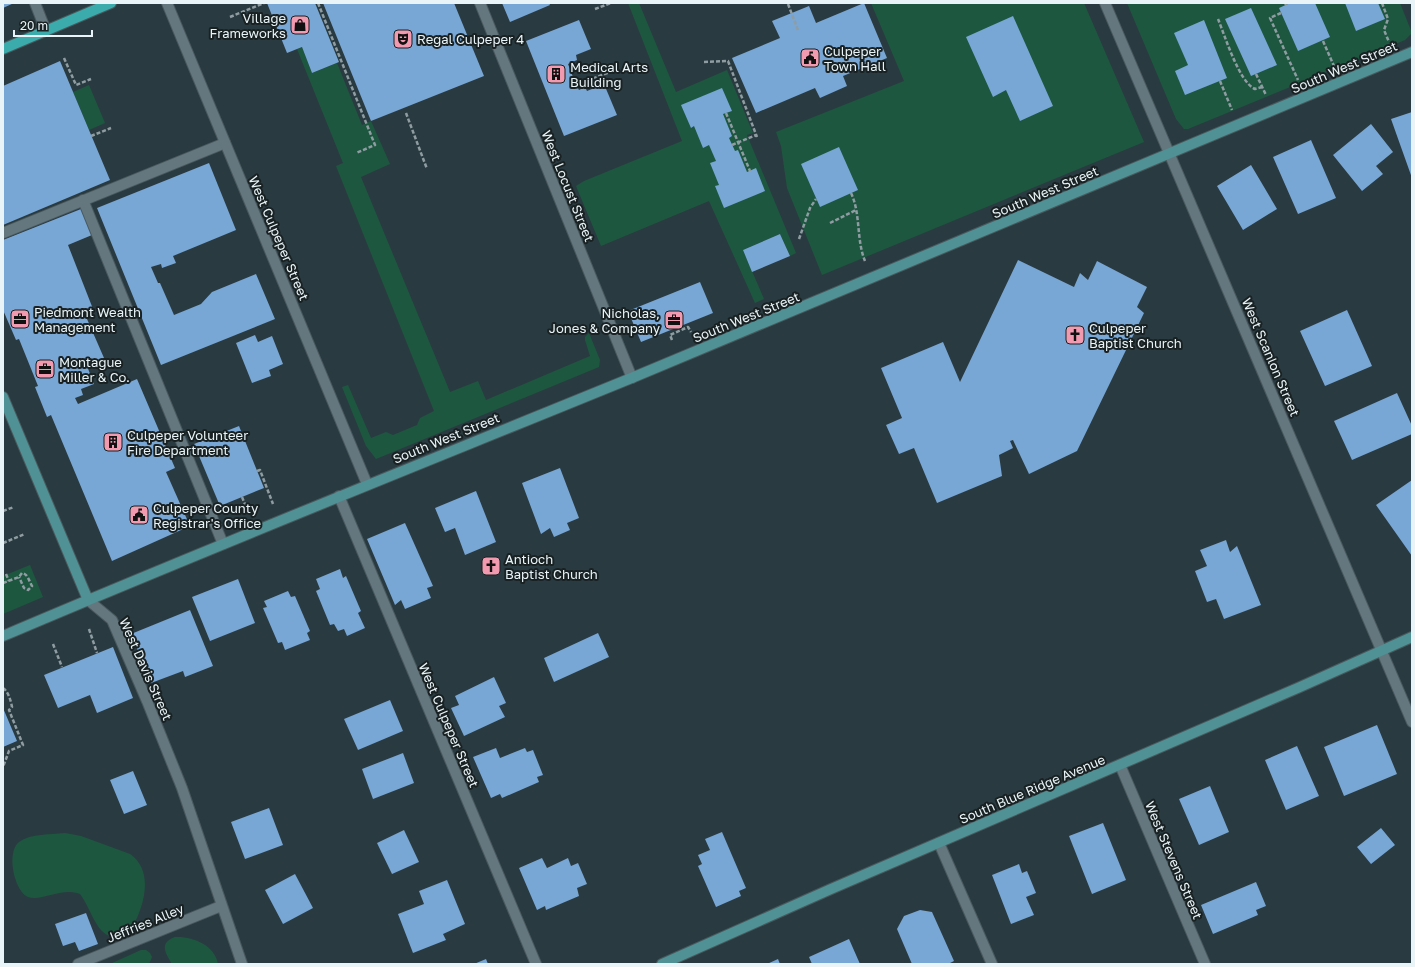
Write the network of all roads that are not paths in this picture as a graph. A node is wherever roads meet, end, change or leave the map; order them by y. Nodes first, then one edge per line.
1 (35, 3) edge
2 (111, 3) edge
3 (167, 3) edge
4 (480, 3) edge
5 (1105, 3) edge
6 (46, 31) junction
7 (3, 49) edge
8 (1412, 52) edge
9 (225, 143) junction
10 (1170, 155) junction
11 (83, 200) junction
12 (3, 233) edge
13 (632, 378) junction
14 (3, 397) edge
15 (367, 484) junction
16 (339, 496) junction
17 (223, 544) junction
18 (88, 600) junction
19 (3, 636) edge
20 (1412, 637) edge
21 (1381, 650) junction
22 (1412, 722) edge
23 (1120, 765) junction
24 (939, 843) junction
25 (221, 906) junction
26 (78, 964) edge
27 (242, 964) edge
28 (536, 964) edge
29 (662, 964) edge
30 (992, 964) edge
31 (1205, 964) edge

1 - 6 street
2 - 6 main road
3 - 9 street, West Culpeper Street
4 - 13 street, West Locust Street
5 - 10 street, West Scanlon Street
6 - 7 main road
8 - 10 street, South West Street
9 - 11 street
9 - 15 street, West Culpeper Street
10 - 13 street, South West Street
10 - 21 street, West Scanlon Street
11 - 12 street
11 - 17 street
13 - 15 street, South West Street
14 - 18 street, West Davis Street
15 - 16 street, South West Street
16 - 17 street, South West Street
16 - 28 street, West Culpeper Street
17 - 18 street, South West Street
18 - 19 street, South West Street
18 - 25 street, West Davis Street
20 - 21 street, South Blue Ridge Avenue
21 - 22 street, West Scanlon Street
21 - 23 street, South Blue Ridge Avenue
23 - 24 street, South Blue Ridge Avenue
23 - 31 street, West Stevens Street
24 - 29 street, South Blue Ridge Avenue
24 - 30 street
25 - 26 street, Jeffries Alley
25 - 27 street, West Davis Street

